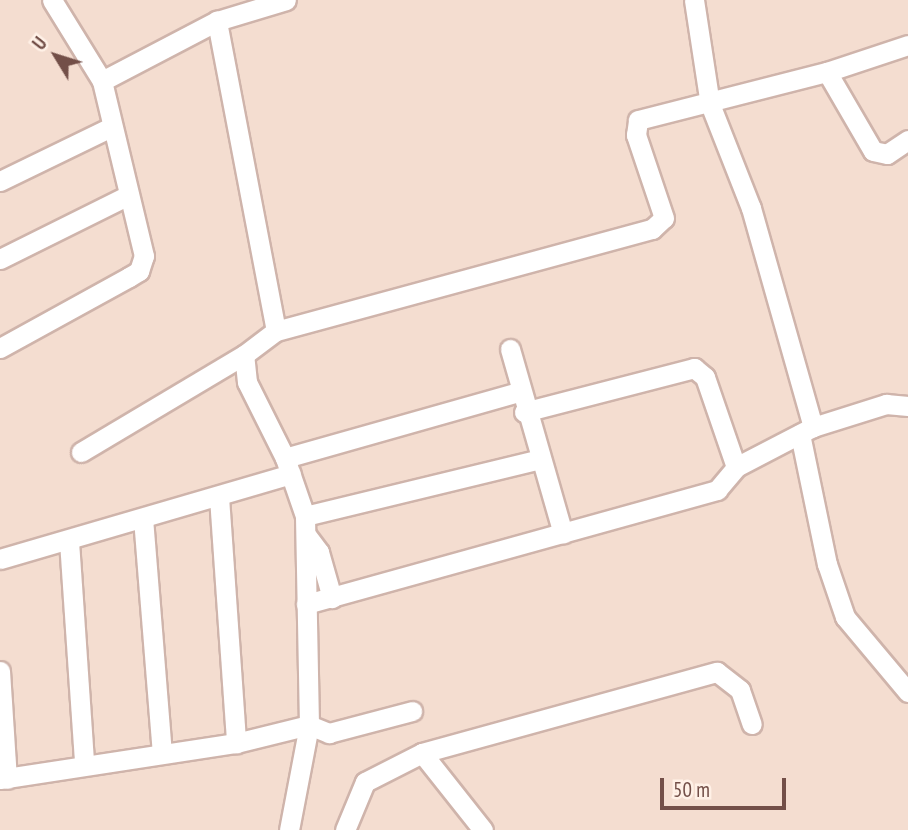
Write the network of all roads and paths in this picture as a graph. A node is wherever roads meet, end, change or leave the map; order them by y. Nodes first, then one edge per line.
1 (52, 0) edge
2 (286, 0) edge
3 (694, 0) edge
4 (217, 21) junction
5 (907, 47) edge
6 (827, 72) junction
7 (102, 81) junction
8 (710, 104) junction
9 (111, 127) junction
10 (908, 139) edge
11 (0, 181) edge
12 (127, 196) junction
13 (0, 259) edge
14 (276, 331) junction
15 (0, 348) edge
16 (510, 349) dead end
17 (244, 355) junction
18 (519, 392) junction
19 (908, 406) edge
20 (524, 412) junction
21 (806, 430) junction
22 (81, 452) dead end
23 (537, 460) junction
24 (288, 466) junction
25 (736, 467) junction
26 (219, 497) junction
27 (143, 518) junction
28 (306, 526) junction
29 (563, 534) junction
30 (69, 541) junction
31 (0, 559) edge
32 (332, 598) junction
33 (306, 604) junction
34 (0, 671) edge
35 (908, 692) edge
36 (412, 711) dead end
37 (309, 724) junction
38 (752, 724) dead end
39 (236, 743) junction
40 (162, 752) junction
41 (422, 753) junction
42 (84, 764) junction
43 (3, 779) edge
44 (351, 826) edge
45 (289, 830) edge
46 (483, 830) edge

1 - 7 street
2 - 4 street
3 - 8 street
4 - 7 street
4 - 14 street
5 - 6 street
6 - 8 street
6 - 10 street
7 - 9 street
8 - 14 street
8 - 21 street
9 - 11 street
9 - 12 street
12 - 13 street
12 - 15 street
14 - 17 street
16 - 18 street
17 - 22 street
17 - 24 street
18 - 20 street
18 - 24 street
19 - 21 street
20 - 23 street
20 - 25 street
21 - 25 street
21 - 35 street
23 - 28 street
23 - 29 street
24 - 26 street
24 - 28 street
25 - 29 street
26 - 27 street
26 - 39 street
27 - 30 street
27 - 40 street
28 - 32 street
28 - 33 street
29 - 32 street
30 - 31 street
30 - 42 street
32 - 33 street
33 - 37 street
34 - 43 street
36 - 37 street
37 - 39 street
37 - 45 street
38 - 41 street
39 - 40 street
40 - 42 street
41 - 44 street
41 - 46 street
42 - 43 street

